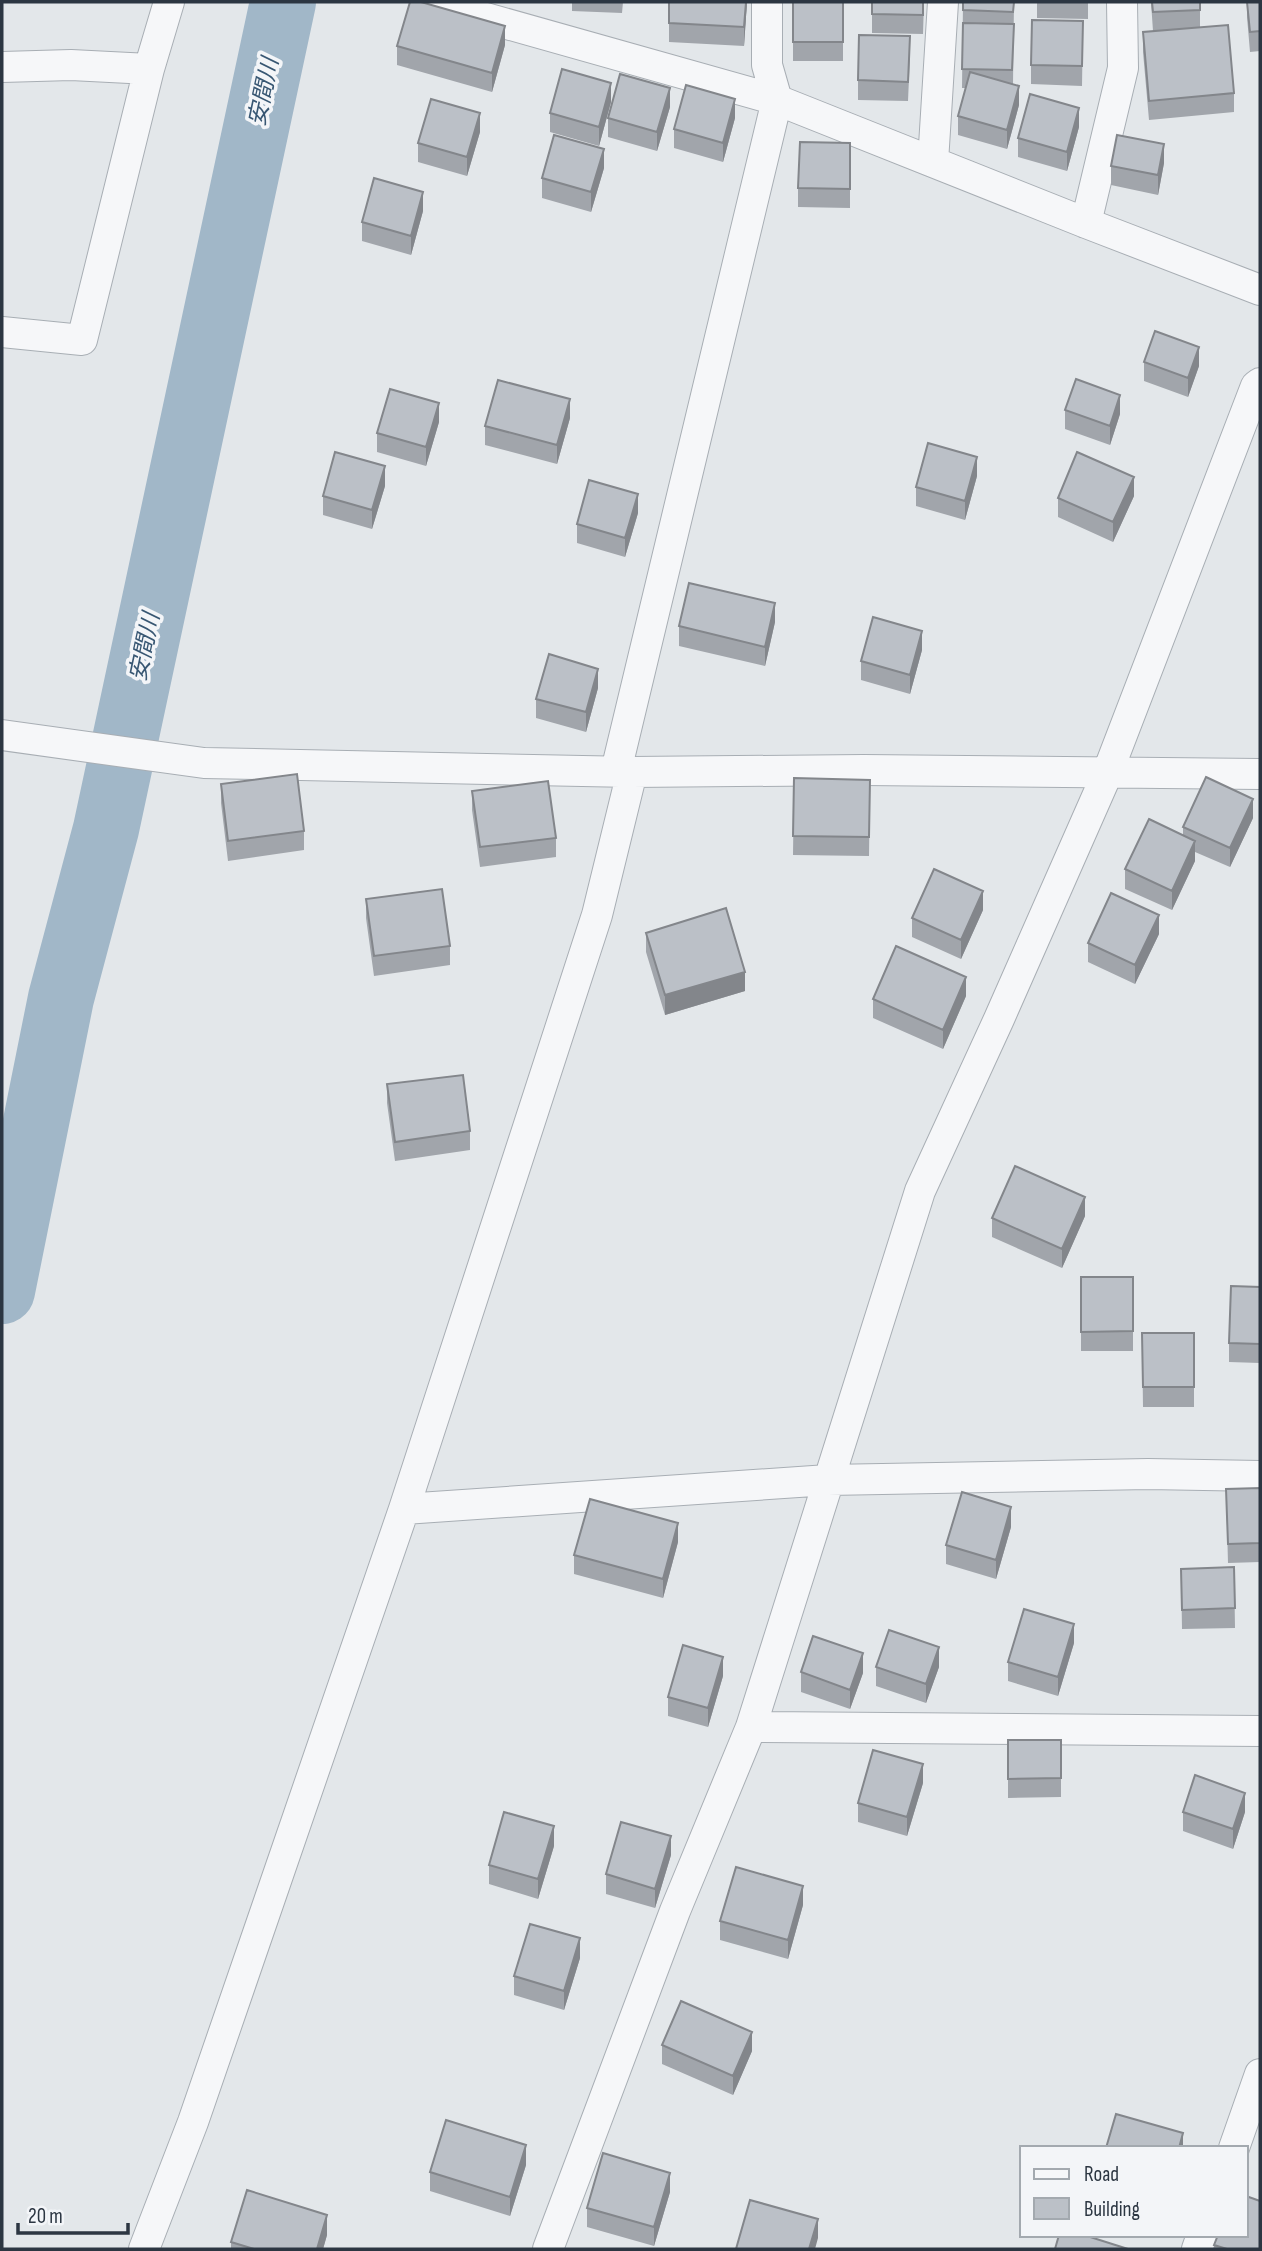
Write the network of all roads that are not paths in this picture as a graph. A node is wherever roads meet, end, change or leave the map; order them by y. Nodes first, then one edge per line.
1 (169, 2) edge
2 (429, 2) edge
3 (766, 2) edge
4 (943, 2) edge
5 (1122, 2) edge
6 (2, 67) edge
7 (149, 69) junction
8 (777, 100) junction
9 (933, 162) junction
10 (1086, 223) junction
11 (1260, 290) edge
12 (2, 332) edge
13 (1260, 383) edge
14 (16, 737) edge
15 (624, 771) junction
16 (1107, 774) junction
17 (1260, 774) edge
18 (1260, 1476) edge
19 (828, 1480) junction
20 (404, 1509) junction
21 (751, 1727) junction
22 (1260, 1731) edge
23 (1260, 2074) edge
24 (1235, 2146) edge
25 (145, 2249) edge
26 (548, 2249) edge

1 - 7 street
2 - 8 street
3 - 8 street
4 - 9 street
5 - 10 street
6 - 7 street
7 - 12 street
8 - 9 street
8 - 15 street
9 - 10 street
10 - 11 street
13 - 16 street
14 - 15 street
15 - 16 street
15 - 20 street
16 - 17 street
16 - 19 street
18 - 19 street
19 - 20 street
19 - 21 street
20 - 25 street
21 - 22 street
21 - 26 street
23 - 24 street

